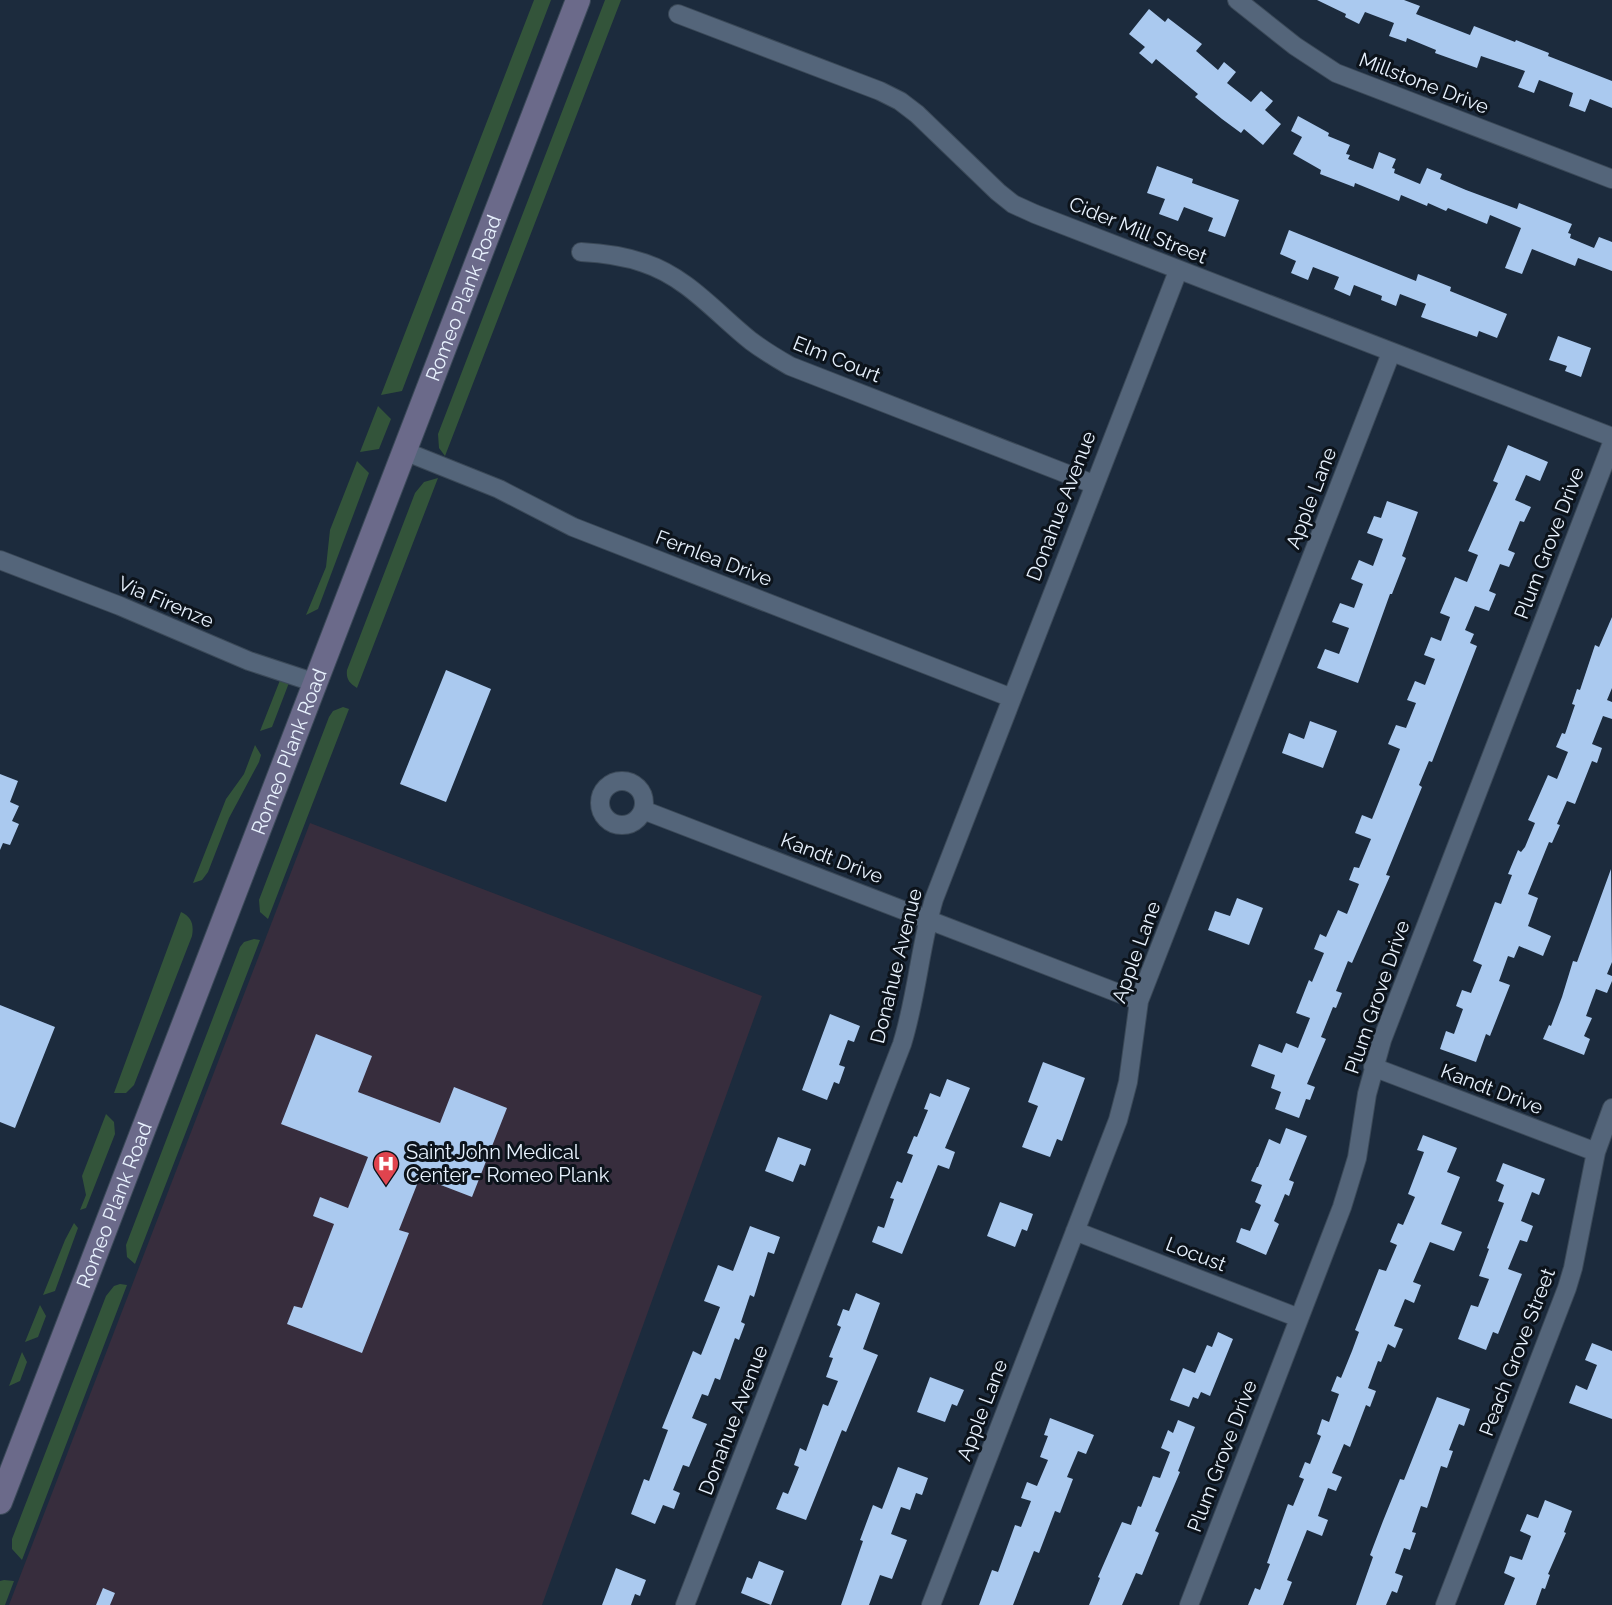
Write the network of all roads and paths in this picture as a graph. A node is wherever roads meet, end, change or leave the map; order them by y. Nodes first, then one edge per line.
1 (578, 0) edge
2 (1237, 0) edge
3 (678, 14) dead end
4 (1612, 179) edge
5 (581, 252) dead end
6 (1178, 270) junction
7 (1391, 353) junction
8 (1612, 437) edge
9 (1612, 444) edge
10 (404, 451) junction
11 (1093, 484) junction
12 (0, 560) edge
13 (316, 683) junction
14 (1011, 698) junction
15 (643, 810) dead end
16 (928, 919) junction
17 (1139, 1001) junction
18 (1373, 1067) junction
19 (1612, 1108) edge
20 (1596, 1152) junction
21 (1076, 1231) junction
22 (1299, 1318) junction
23 (0, 1502) edge
24 (686, 1605) edge
25 (931, 1605) edge
26 (1188, 1605) edge
27 (1445, 1605) edge

1 - 10 main road, Romeo Plank Road
2 - 4 street, Millstone Drive
3 - 6 street, Cider Mill Street
5 - 11 street, Elm Court
6 - 7 street, Cider Mill Street
6 - 11 street, Donahue Avenue
7 - 8 street, Cider Mill Street
7 - 17 street, Apple Lane
9 - 18 street, Plum Grove Drive
10 - 13 main road, Romeo Plank Road
10 - 14 street, Fernlea Drive
11 - 14 street, Donahue Avenue
12 - 13 street, Via Firenze
13 - 23 main road, Romeo Plank Road
14 - 16 street, Donahue Avenue
15 - 16 street, Kandt Drive
16 - 17 street, Kandt Drive
16 - 24 street, Donahue Avenue
17 - 21 street, Apple Lane
18 - 20 street, Kandt Drive
18 - 22 street, Plum Grove Drive
19 - 20 street, Peach Grove Street
20 - 27 street, Peach Grove Street
21 - 22 street, Locust
21 - 25 street, Apple Lane
22 - 26 street, Plum Grove Drive

